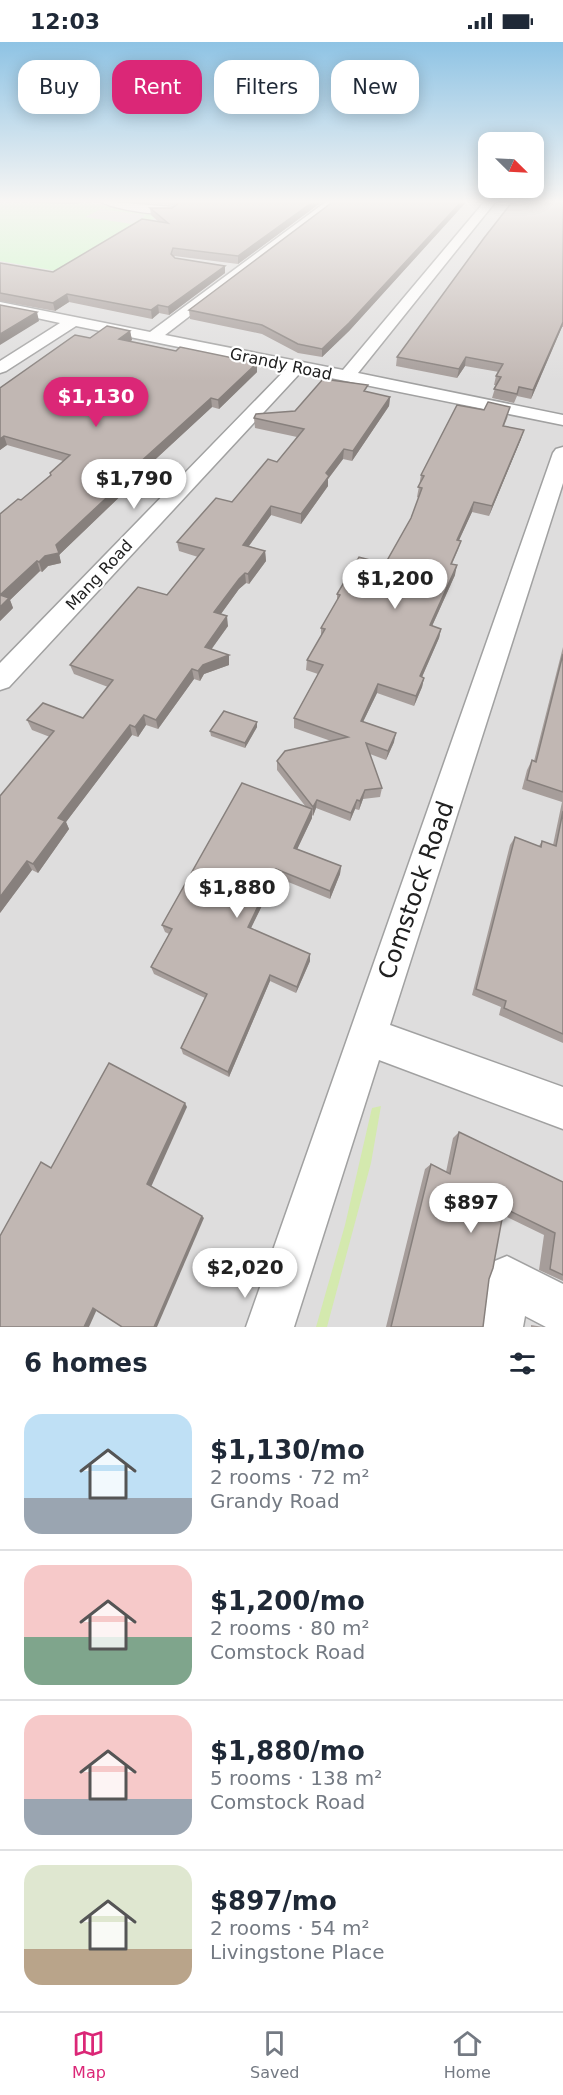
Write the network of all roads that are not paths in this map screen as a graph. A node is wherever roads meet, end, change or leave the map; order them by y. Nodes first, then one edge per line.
1 (253, 261) edge
2 (442, 261) edge
3 (220, 267) edge
4 (241, 270) junction
5 (0, 306) edge
6 (73, 321) junction
7 (153, 337) junction
8 (297, 367) junction
9 (0, 368) edge
10 (346, 377) junction
11 (563, 420) edge
12 (563, 453) edge
13 (0, 680) edge
14 (366, 1036) junction
15 (563, 1108) edge
16 (563, 1310) edge
17 (270, 1327) edge
18 (499, 1327) edge

1 - 4 street
2 - 10 street
3 - 4 street
4 - 7 street
5 - 6 street, Grandy Road
6 - 7 street, Grandy Road
6 - 9 street
7 - 8 street, Grandy Road
8 - 10 street, Grandy Road
8 - 13 street, Mang Road
10 - 11 street, Grandy Road
12 - 14 street, Comstock Road
14 - 15 street
14 - 17 street, Comstock Road
16 - 18 street

